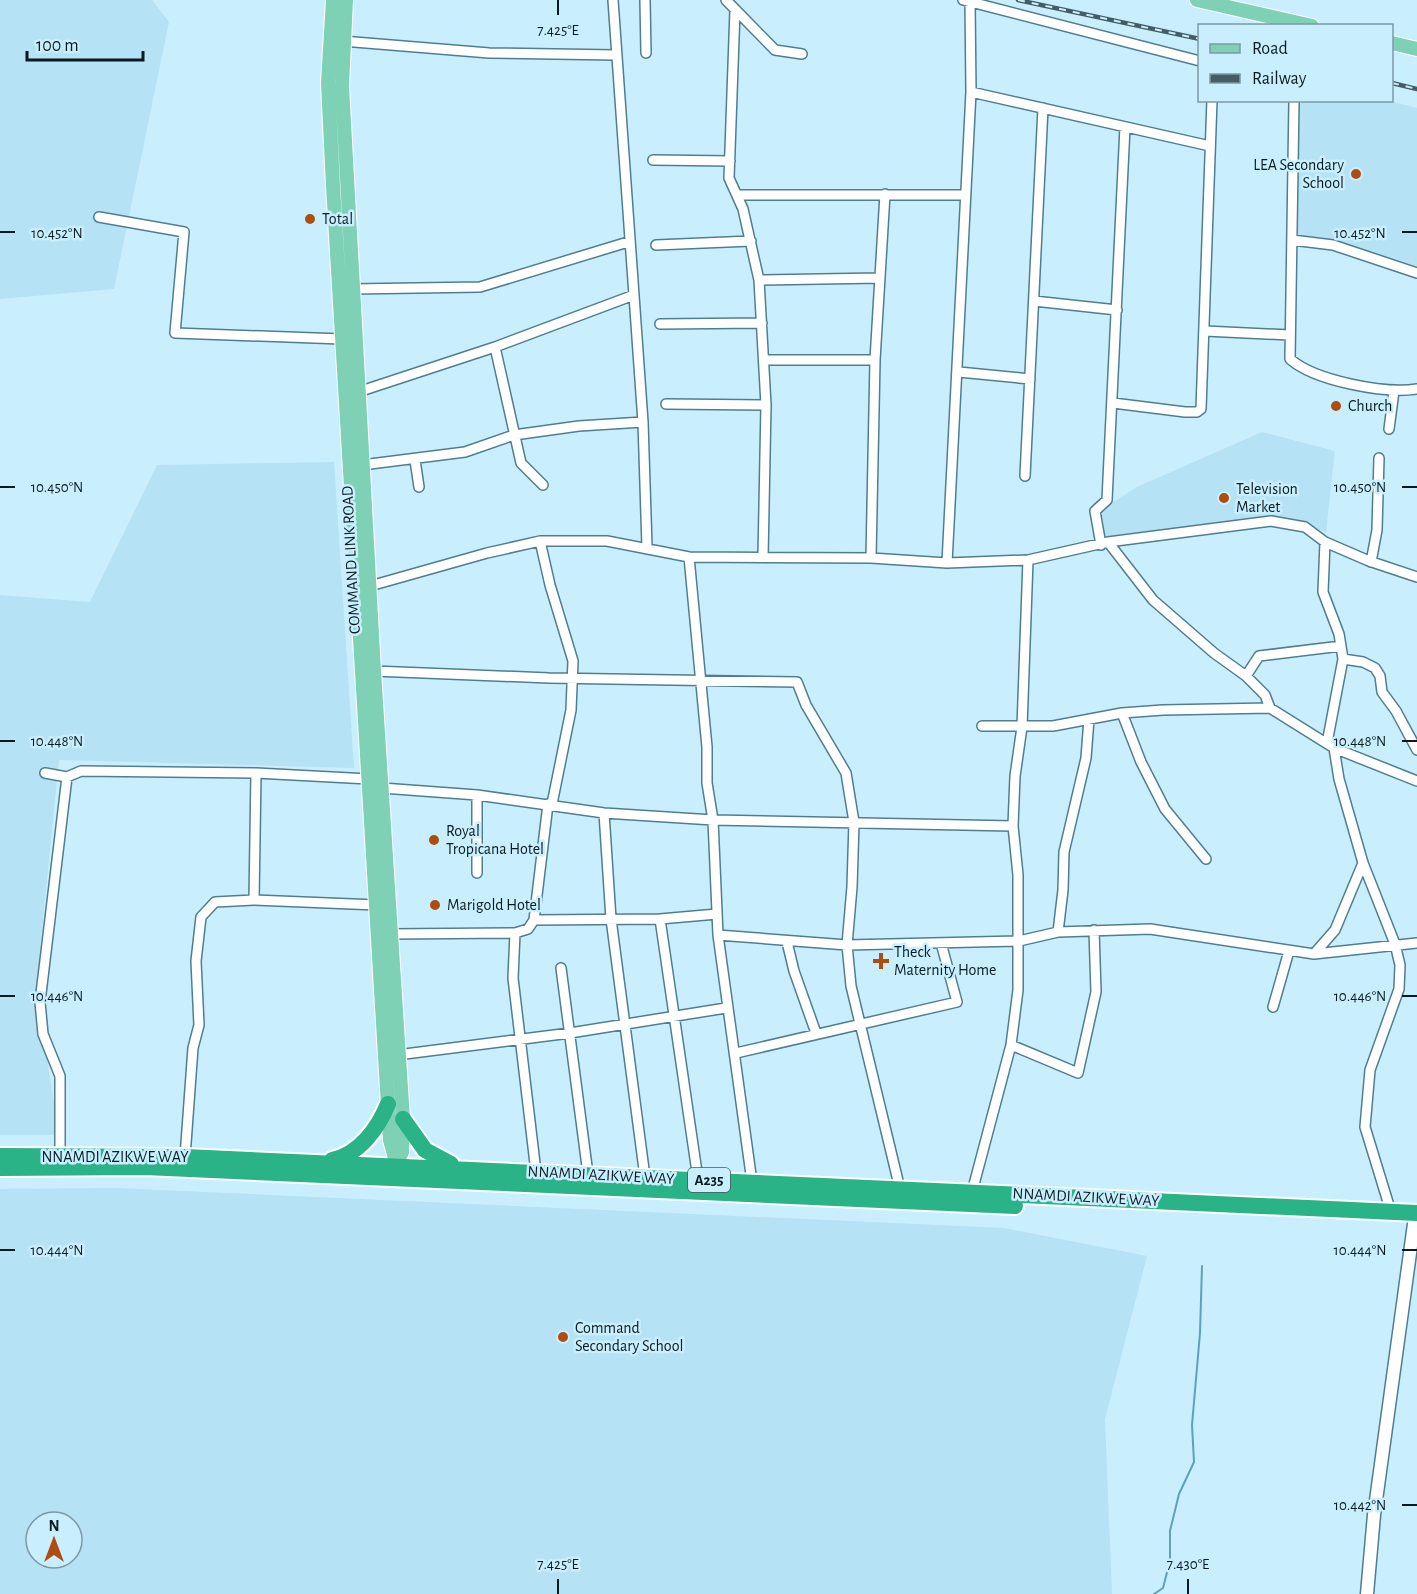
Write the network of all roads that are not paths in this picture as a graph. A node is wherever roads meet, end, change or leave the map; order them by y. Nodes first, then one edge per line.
1 (333, 0) edge
2 (346, 0) edge
3 (613, 0) edge
4 (645, 0) edge
5 (726, 0) edge
6 (1197, 0) edge
7 (967, 1) edge
8 (735, 10) junction
9 (1303, 24) edge
10 (342, 41) junction
11 (1393, 43) edge
12 (1417, 49) edge
13 (646, 53) dead end
14 (802, 54) dead end
15 (616, 55) junction
16 (1198, 60) edge
17 (971, 92) junction
18 (1212, 102) edge
19 (1294, 102) edge
20 (1043, 108) junction
21 (1125, 127) junction
22 (1210, 146) junction
23 (653, 160) dead end
24 (730, 161) junction
25 (885, 194) junction
26 (737, 195) junction
27 (964, 195) junction
28 (99, 218) dead end
29 (1292, 240) junction
30 (752, 241) junction
31 (628, 242) junction
32 (656, 245) dead end
33 (1417, 273) edge
34 (879, 278) junction
35 (759, 280) junction
36 (353, 289) junction
37 (634, 295) junction
38 (1034, 301) junction
39 (1117, 310) junction
40 (762, 323) junction
41 (660, 324) dead end
42 (1205, 331) junction
43 (1289, 334) junction
44 (342, 339) junction
45 (495, 347) junction
46 (765, 360) junction
47 (875, 360) junction
48 (959, 372) junction
49 (1030, 379) junction
50 (1417, 389) edge
51 (1394, 391) junction
52 (358, 392) junction
53 (1113, 403) junction
54 (666, 404) dead end
55 (766, 405) junction
56 (643, 422) junction
57 (1389, 429) dead end
58 (514, 435) junction
59 (1379, 458) dead end
60 (415, 460) junction
61 (362, 465) junction
62 (1025, 476) dead end
63 (543, 485) dead end
64 (419, 487) dead end
65 (540, 541) junction
66 (1325, 542) junction
67 (1104, 543) junction
68 (647, 547) junction
69 (689, 556) junction
70 (763, 557) junction
71 (871, 558) junction
72 (1028, 560) junction
73 (1371, 562) junction
74 (946, 563) junction
75 (1417, 577) edge
76 (370, 586) junction
77 (1341, 646) junction
78 (1343, 659) junction
79 (374, 671) junction
80 (1246, 676) junction
81 (571, 678) junction
82 (700, 678) junction
83 (1270, 708) junction
84 (1122, 713) junction
85 (372, 718) junction
86 (1089, 719) junction
87 (982, 726) dead end
88 (1022, 727) junction
89 (1330, 745) junction
90 (1417, 750) edge
91 (45, 773) dead end
92 (256, 773) junction
93 (67, 777) junction
94 (369, 779) junction
95 (1417, 781) edge
96 (381, 788) junction
97 (477, 795) junction
98 (550, 804) junction
99 (604, 813) junction
100 (713, 820) junction
101 (854, 822) junction
102 (1013, 826) junction
103 (1206, 859) dead end
104 (1363, 863) junction
105 (477, 873) dead end
106 (254, 900) junction
107 (377, 905) junction
108 (717, 914) junction
109 (611, 919) junction
110 (660, 919) junction
111 (534, 920) junction
112 (1094, 930) junction
113 (1058, 932) junction
114 (515, 933) junction
115 (390, 934) junction
116 (718, 935) junction
117 (1019, 941) junction
118 (787, 942) junction
119 (942, 943) junction
120 (1417, 943) edge
121 (1395, 944) junction
122 (847, 945) junction
123 (1289, 951) junction
124 (1314, 954) junction
125 (561, 968) dead end
126 (1273, 1007) dead end
127 (726, 1008) junction
128 (673, 1016) junction
129 (862, 1023) junction
130 (624, 1025) junction
131 (570, 1033) junction
132 (816, 1034) junction
133 (518, 1039) junction
134 (1011, 1045) junction
135 (736, 1053) junction
136 (397, 1054) junction
137 (388, 1104) junction
138 (403, 1119) junction
139 (0, 1156) edge
140 (60, 1156) junction
141 (185, 1157) junction
142 (313, 1162) junction
143 (397, 1165) junction
144 (0, 1168) edge
145 (472, 1169) junction
146 (536, 1172) junction
147 (588, 1174) junction
148 (373, 1177) junction
149 (645, 1177) junction
150 (436, 1179) junction
151 (698, 1179) junction
152 (752, 1182) junction
153 (900, 1189) junction
154 (972, 1192) junction
155 (1391, 1212) junction
156 (1416, 1220) edge
157 (1367, 1594) edge

1 - 44 main road, COMMAND LINK ROAD
2 - 10 main road, COMMAND LINK ROAD
3 - 15 street
4 - 13 street
5 - 8 street
6 - 9 main road
7 - 16 street
7 - 17 street
8 - 14 street
8 - 24 street
10 - 15 street
10 - 36 main road, COMMAND LINK ROAD
11 - 12 main road
15 - 31 street
17 - 20 street
17 - 27 street
18 - 22 street
19 - 29 street
20 - 21 street
20 - 38 street
21 - 22 street
21 - 39 street
22 - 42 street
23 - 24 street
24 - 26 street
25 - 26 street
25 - 27 street
25 - 34 street
26 - 30 street
27 - 48 street
28 - 44 street
29 - 33 street
29 - 43 street
30 - 32 street
30 - 35 street
31 - 36 street
31 - 37 street
34 - 35 street
34 - 47 street
35 - 40 street
36 - 52 main road, COMMAND LINK ROAD
37 - 45 street
37 - 56 street
38 - 39 street
38 - 49 street
39 - 53 street
40 - 41 street
40 - 46 street
42 - 43 street
42 - 53 street
43 - 51 street
44 - 85 main road, COMMAND LINK ROAD
45 - 52 street
45 - 58 street
46 - 47 street
46 - 55 street
47 - 71 street
48 - 49 street
48 - 74 street
49 - 62 street
50 - 51 street
51 - 57 street
52 - 61 main road, COMMAND LINK ROAD
53 - 67 street
54 - 55 street
55 - 70 street
56 - 58 street
56 - 68 street
58 - 60 street
58 - 63 street
59 - 73 street
60 - 61 street
60 - 64 street
61 - 76 main road, COMMAND LINK ROAD
65 - 68 street
65 - 76 street
65 - 81 street
66 - 67 street
66 - 73 street
66 - 77 street
67 - 72 street
67 - 80 street
68 - 69 street
69 - 70 street
69 - 82 street
70 - 71 street
71 - 74 street
72 - 74 street
72 - 88 street
73 - 75 street
76 - 79 main road, COMMAND LINK ROAD
77 - 78 street
77 - 80 street
78 - 89 street
78 - 90 street
79 - 81 street
79 - 85 main road, COMMAND LINK ROAD
80 - 83 street
81 - 82 street
81 - 98 street
82 - 100 street
82 - 101 street
83 - 84 street
83 - 89 street
84 - 86 street
84 - 103 street
85 - 94 main road, COMMAND LINK ROAD
85 - 96 main road, COMMAND LINK ROAD
86 - 88 street
86 - 113 street
87 - 88 street
88 - 102 street
89 - 95 street
89 - 104 street
91 - 93 street
92 - 93 street
92 - 94 street
92 - 106 street
93 - 140 street
94 - 107 main road, COMMAND LINK ROAD
96 - 97 street
96 - 115 main road, COMMAND LINK ROAD
97 - 98 street
97 - 105 street
98 - 99 street
98 - 111 street
99 - 100 street
99 - 109 street
100 - 101 street
100 - 108 street
101 - 102 street
101 - 122 street
102 - 117 street
104 - 121 street
104 - 124 street
106 - 107 street
106 - 141 street
107 - 137 main road, COMMAND LINK ROAD
108 - 110 street
108 - 116 street
109 - 110 street
109 - 111 street
109 - 130 street
110 - 128 street
111 - 114 street
112 - 113 street
112 - 123 street
112 - 134 street
113 - 117 street
114 - 115 street
114 - 133 street
115 - 136 main road, COMMAND LINK ROAD
116 - 118 street
116 - 127 street
117 - 119 street
117 - 134 street
118 - 122 street
118 - 132 street
119 - 122 street
119 - 129 street
120 - 121 street
121 - 124 street
121 - 155 street
122 - 129 street
123 - 124 street
123 - 126 street
125 - 131 street
127 - 128 street
127 - 135 street
128 - 130 street
128 - 151 street
129 - 132 street
129 - 153 street
130 - 131 street
130 - 149 street
131 - 133 street
131 - 147 street
132 - 135 street
133 - 136 street
133 - 146 street
134 - 154 street
135 - 152 street
136 - 138 main road, COMMAND LINK ROAD
137 - 142 highway
137 - 143 main road, COMMAND LINK ROAD
138 - 143 main road, COMMAND LINK ROAD
138 - 145 highway
139 - 140 highway, NNAMDI AZIKWE WAY / A235
140 - 141 highway, NNAMDI AZIKWE WAY / A235
141 - 142 highway, NNAMDI AZIKWE WAY / A235
142 - 143 highway, NNAMDI AZIKWE WAY / A235
143 - 145 highway, NNAMDI AZIKWE WAY / A235
143 - 148 main road
143 - 150 main road
144 - 148 highway, NNAMDI AZIKWE WAY / A235
145 - 146 highway, NNAMDI AZIKWE WAY / A235
146 - 147 highway, NNAMDI AZIKWE WAY / A235
147 - 149 highway, NNAMDI AZIKWE WAY / A235
148 - 150 highway, NNAMDI AZIKWE WAY / A235
149 - 151 highway, NNAMDI AZIKWE WAY / A235
150 - 156 highway, NNAMDI AZIKWE WAY / A235
151 - 152 highway, NNAMDI AZIKWE WAY / A235
152 - 153 highway, NNAMDI AZIKWE WAY / A235
153 - 154 highway, NNAMDI AZIKWE WAY / A235
154 - 155 highway, NNAMDI AZIKWE WAY / A235
155 - 156 highway, NNAMDI AZIKWE WAY / A235
156 - 157 street

